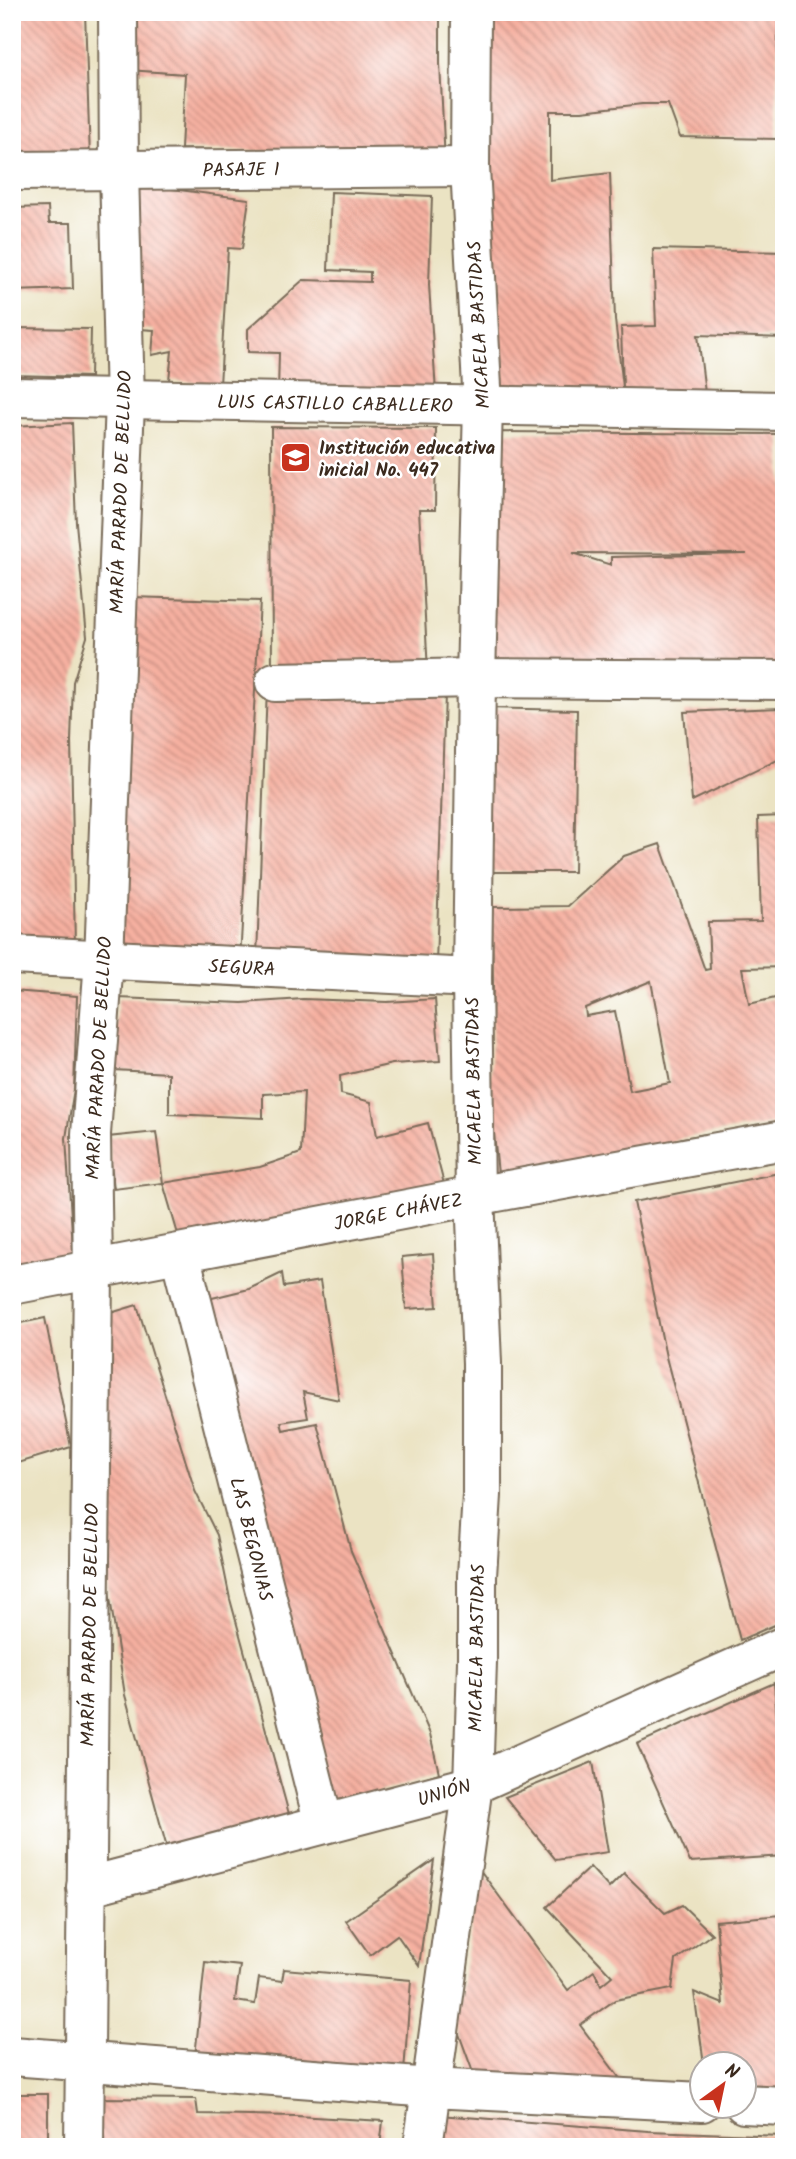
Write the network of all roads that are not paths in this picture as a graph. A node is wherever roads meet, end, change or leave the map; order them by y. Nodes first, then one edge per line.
1 (118, 12) edge
2 (471, 12) edge
3 (470, 167) junction
4 (120, 170) junction
5 (12, 171) edge
6 (12, 397) edge
7 (125, 401) junction
8 (483, 405) junction
9 (784, 411) edge
10 (475, 678) junction
11 (784, 680) edge
12 (275, 682) dead end
13 (12, 956) edge
14 (104, 960) junction
15 (472, 978) junction
16 (784, 1140) edge
17 (475, 1196) junction
18 (180, 1254) junction
19 (93, 1270) junction
20 (12, 1285) edge
21 (784, 1646) edge
22 (473, 1785) junction
23 (324, 1824) junction
24 (86, 1887) junction
25 (12, 2056) edge
26 (84, 2062) junction
27 (431, 2088) junction
28 (688, 2101) edge
29 (758, 2105) edge
30 (784, 2106) edge
31 (84, 2147) edge
32 (423, 2147) edge

1 - 4 street, MARÍA PARADO DE BELLIDO
2 - 3 street, MICAELA BASTIDAS
3 - 4 street, PASAJE 1
3 - 8 street, MICAELA BASTIDAS
4 - 5 street, PASAJE 1
4 - 7 street, MARÍA PARADO DE BELLIDO
6 - 7 street, LUIS CASTILLO CABALLERO
7 - 8 street, LUIS CASTILLO CABALLERO
7 - 14 street, MARÍA PARADO DE BELLIDO
8 - 9 street, LUIS CASTILLO CABALLERO
8 - 10 street, MICAELA BASTIDAS
10 - 11 street
10 - 12 street
10 - 15 street, MICAELA BASTIDAS
13 - 14 street, SEGURA
14 - 15 street, SEGURA
14 - 19 street, MARÍA PARADO DE BELLIDO
15 - 17 street, MICAELA BASTIDAS
16 - 17 street, JORGE CHÁVEZ
17 - 18 street, JORGE CHÁVEZ
17 - 22 street, MICAELA BASTIDAS
18 - 19 street, JORGE CHÁVEZ
18 - 23 street, LAS BEGONIAS
19 - 20 street, JORGE CHÁVEZ
19 - 24 street, MARÍA PARADO DE BELLIDO
21 - 22 street, UNIÓN
22 - 23 street, UNIÓN
22 - 27 street, MICAELA BASTIDAS
23 - 24 street, UNIÓN
24 - 26 street, MARÍA PARADO DE BELLIDO
25 - 26 street
26 - 27 street
26 - 31 street, MARÍA PARADO DE BELLIDO
27 - 28 street
27 - 32 street, MICAELA BASTIDAS
29 - 30 street

